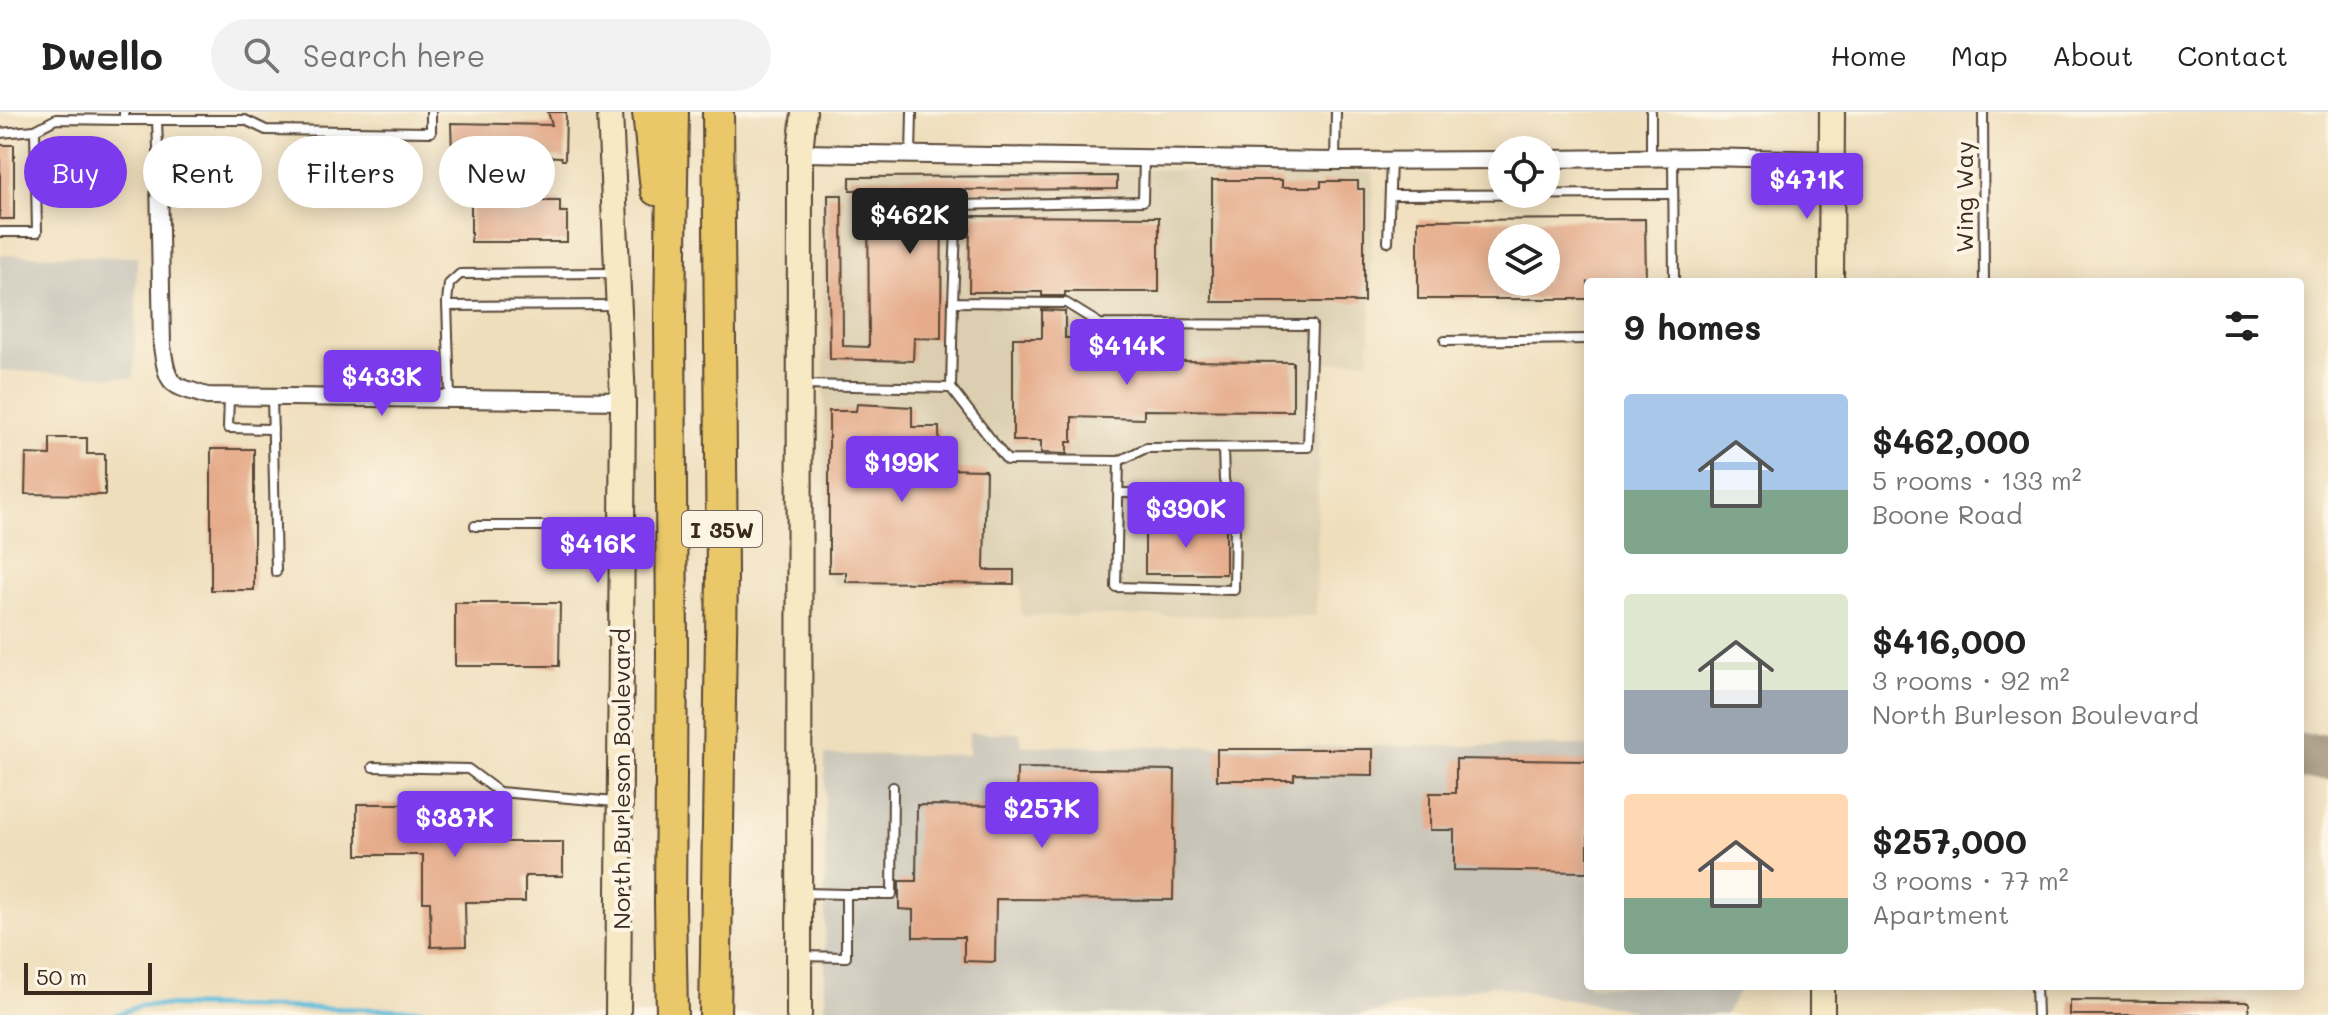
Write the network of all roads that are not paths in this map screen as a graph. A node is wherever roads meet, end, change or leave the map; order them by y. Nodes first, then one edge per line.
1 (431, 112) edge
2 (610, 112) edge
3 (648, 112) edge
4 (673, 112) edge
5 (718, 112) edge
6 (804, 112) edge
7 (912, 112) edge
8 (1336, 112) edge
9 (1651, 112) edge
10 (1832, 112) edge
11 (1983, 112) edge
12 (124, 116) edge
13 (157, 120) junction
14 (35, 130) junction
15 (0, 133) edge
16 (158, 136) edge
17 (800, 153) junction
18 (911, 155) junction
19 (1144, 158) junction
20 (1651, 158) junction
21 (1673, 158) junction
22 (1560, 159) edge
23 (1488, 160) edge
24 (1832, 160) junction
25 (1335, 161) junction
26 (1391, 161) junction
27 (1673, 194) junction
28 (1391, 195) junction
29 (160, 208) edge
30 (0, 232) edge
31 (1388, 242) dead end
32 (618, 273) junction
33 (1674, 278) edge
34 (1831, 278) edge
35 (1984, 278) edge
36 (953, 302) junction
37 (620, 305) junction
38 (447, 306) junction
39 (670, 319) junction
40 (1584, 339) edge
41 (1445, 341) dead end
42 (799, 385) junction
43 (951, 388) junction
44 (229, 396) junction
45 (272, 396) junction
46 (450, 399) junction
47 (623, 401) junction
48 (273, 429) junction
49 (1223, 448) junction
50 (1119, 461) junction
51 (1119, 493) junction
52 (1227, 494) junction
53 (475, 526) dead end
54 (622, 526) junction
55 (276, 572) dead end
56 (373, 767) dead end
57 (893, 787) dead end
58 (620, 803) junction
59 (799, 893) junction
60 (846, 894) junction
61 (717, 902) junction
62 (670, 903) junction
63 (799, 956) junction
64 (1822, 990) edge
65 (2036, 990) edge
66 (618, 1015) edge
67 (655, 1015) edge
68 (672, 1015) edge
69 (715, 1015) edge
70 (731, 1015) edge
71 (799, 1015) edge
72 (1822, 1015) edge
73 (2037, 1015) edge

1 - 13 lane
2 - 32 main road, North Burleson Boulevard
3 - 39 highway
4 - 39 highway, I 35W
5 - 61 highway, I 35W
6 - 17 main road
7 - 18 lane
8 - 25 lane
9 - 20 lane
10 - 24 main road
11 - 35 lane, Wing Way
12 - 13 lane
12 - 14 lane
13 - 16 lane
14 - 15 lane
14 - 30 lane
17 - 18 street
17 - 42 main road
18 - 19 street
19 - 25 street
19 - 36 lane
20 - 21 street
20 - 22 street
21 - 24 street
21 - 27 lane
23 - 26 street
24 - 34 main road
25 - 26 street
26 - 28 lane
27 - 28 lane
27 - 33 lane
28 - 31 lane
29 - 44 street
32 - 37 main road, North Burleson Boulevard
32 - 38 lane
36 - 43 lane
36 - 49 lane
37 - 38 lane
37 - 47 main road, North Burleson Boulevard
38 - 46 lane
39 - 62 highway, I 35W
40 - 41 lane
42 - 43 lane
42 - 59 main road
43 - 50 lane
44 - 45 street
44 - 48 lane
45 - 46 street
45 - 48 lane
46 - 47 street
47 - 54 main road, North Burleson Boulevard
48 - 55 lane
49 - 50 lane
49 - 52 lane
50 - 51 lane
51 - 52 lane
51 - 52 lane
53 - 54 lane
54 - 58 main road, North Burleson Boulevard
56 - 58 lane
57 - 60 lane
58 - 66 main road, North Burleson Boulevard
59 - 60 lane
59 - 63 main road
60 - 63 lane
61 - 69 highway, I 35W
61 - 70 highway
62 - 67 highway
62 - 68 highway, I 35W
63 - 71 main road
64 - 72 main road
65 - 73 lane

